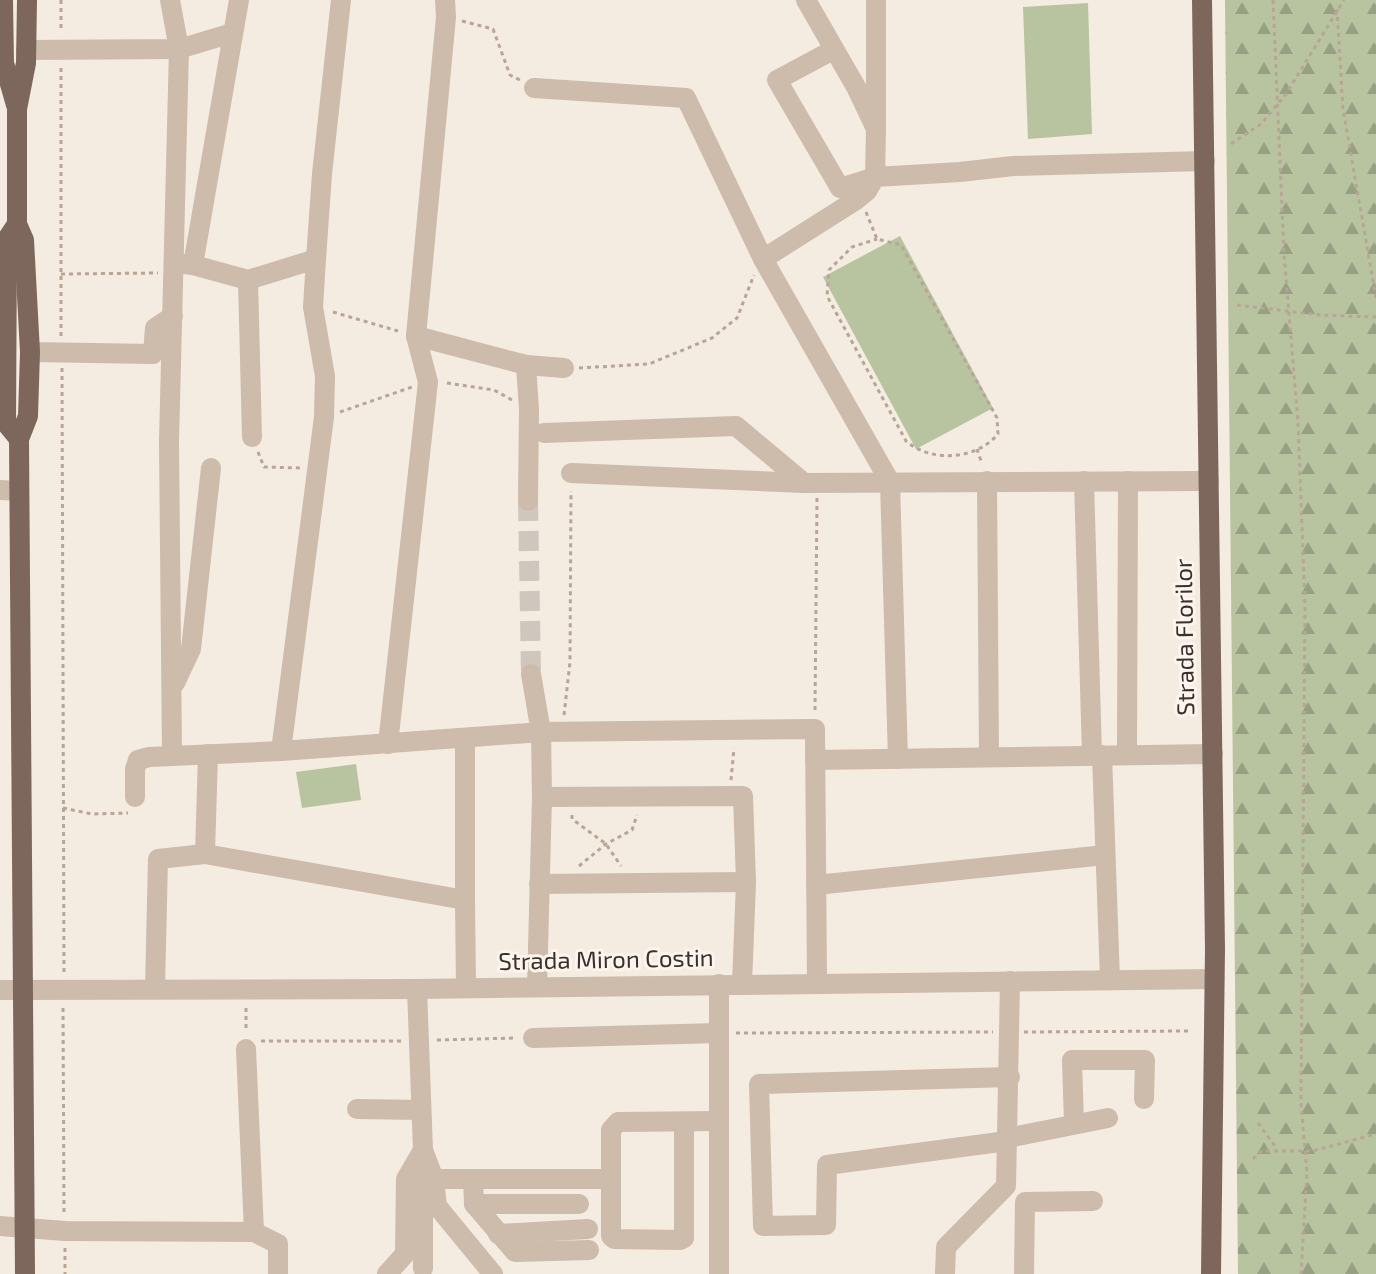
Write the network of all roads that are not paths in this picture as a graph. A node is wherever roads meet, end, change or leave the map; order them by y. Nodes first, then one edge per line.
1 (3, 0) edge
2 (27, 0) edge
3 (170, 0) edge
4 (239, 0) edge
5 (341, 0) edge
6 (806, 0) edge
7 (876, 0) edge
8 (1202, 0) edge
9 (443, 5) edge
10 (232, 33) junction
11 (179, 49) junction
12 (26, 50) junction
13 (833, 50) junction
14 (534, 88) road end
15 (17, 109) junction
16 (876, 129) junction
17 (1205, 161) junction
18 (875, 177) junction
19 (17, 224) junction
20 (316, 259) junction
21 (763, 259) junction
22 (184, 264) junction
23 (248, 280) junction
24 (173, 316) junction
25 (416, 336) junction
26 (2, 351) edge
27 (30, 352) junction
28 (526, 365) junction
29 (564, 368) road end
30 (544, 433) dead end
31 (252, 437) road end
32 (19, 439) junction
33 (211, 468) dead end
34 (571, 473) road end
35 (987, 481) junction
36 (1084, 481) junction
37 (1128, 481) junction
38 (1209, 481) junction
39 (810, 482) junction
40 (890, 482) junction
41 (10, 490) edge
42 (528, 501) tunnel mouth
43 (531, 674) tunnel mouth
44 (171, 689) junction
45 (541, 732) junction
46 (465, 739) junction
47 (388, 744) junction
48 (281, 751) junction
49 (208, 754) junction
50 (1127, 754) junction
51 (1213, 754) junction
52 (172, 755) junction
53 (1097, 755) junction
54 (989, 757) junction
55 (898, 759) junction
56 (815, 760) junction
57 (135, 797) dead end
58 (542, 797) junction
59 (205, 854) junction
60 (1105, 855) junction
61 (746, 882) junction
62 (539, 884) junction
63 (816, 885) junction
64 (465, 900) junction
65 (1214, 979) junction
66 (1110, 980) junction
67 (1010, 981) junction
68 (817, 983) junction
69 (719, 984) junction
70 (742, 984) junction
71 (537, 987) junction
72 (466, 988) junction
73 (155, 989) junction
74 (417, 989) junction
75 (0, 990) edge
76 (23, 990) junction
77 (719, 1033) junction
78 (533, 1038) road end
79 (251, 1044) road end
80 (1010, 1077) junction
81 (1144, 1099) dead end
82 (357, 1109) dead end
83 (421, 1110) junction
84 (1108, 1118) dead end
85 (719, 1121) junction
86 (684, 1122) junction
87 (1074, 1123) junction
88 (1007, 1140) junction
89 (423, 1150) junction
90 (434, 1179) junction
91 (473, 1179) junction
92 (611, 1179) junction
93 (1093, 1201) dead end
94 (474, 1204) junction
95 (579, 1204) dead end
96 (0, 1226) edge
97 (25, 1227) junction
98 (254, 1232) junction
99 (588, 1239) dead end
100 (423, 1268) dead end
101 (25, 1274) edge
102 (278, 1274) edge
103 (387, 1274) edge
104 (493, 1274) edge
105 (719, 1274) edge
106 (945, 1274) edge
107 (1024, 1274) edge
108 (1211, 1274) edge

1 - 15 main road
2 - 12 main road
3 - 11 street
4 - 10 street
5 - 20 street
6 - 13 street
7 - 16 street
8 - 17 main road, Strada Florilor
9 - 25 street
10 - 11 street
10 - 22 street
11 - 12 street
11 - 22 street
12 - 15 main road
13 - 16 street
13 - 18 street
14 - 21 street
15 - 19 main road
16 - 18 street
17 - 18 street
17 - 38 main road, Strada Florilor
18 - 21 street
19 - 26 main road
19 - 27 main road
20 - 23 street
20 - 48 street
21 - 40 street
22 - 23 street
22 - 24 street
23 - 31 street
24 - 27 street
24 - 44 street
25 - 28 street
25 - 47 street
26 - 32 main road
27 - 32 main road
28 - 29 street
28 - 42 street
30 - 39 street
32 - 41 main road
33 - 44 street
34 - 39 street
35 - 36 street
35 - 40 street
35 - 54 street
36 - 37 street
36 - 53 street
37 - 38 street
37 - 50 street
38 - 51 main road, Strada Florilor
39 - 40 street
40 - 55 street
41 - 76 main road
43 - 45 street
44 - 52 street
45 - 46 street
45 - 56 street
45 - 58 street
46 - 47 street
46 - 64 street
47 - 48 street
48 - 49 street
49 - 52 street
49 - 59 street
50 - 51 street
50 - 53 street
51 - 65 main road, Strada Florilor
52 - 57 street
53 - 54 street
53 - 60 street
54 - 55 street
55 - 56 street
56 - 63 street
58 - 61 street
58 - 62 street
59 - 64 street
59 - 73 street
60 - 63 street
60 - 66 street
61 - 62 street
61 - 70 street
62 - 71 street
63 - 68 street
64 - 72 street
65 - 66 street, Strada Miron Costin
65 - 108 main road, Strada Florilor
66 - 67 street, Strada Miron Costin
67 - 68 street, Strada Miron Costin
67 - 80 street
68 - 70 street, Strada Miron Costin
69 - 70 street, Strada Miron Costin
69 - 71 street, Strada Miron Costin
69 - 77 street
71 - 72 street, Strada Miron Costin
72 - 74 street, Strada Miron Costin
73 - 74 street, Strada Miron Costin
73 - 76 street, Strada Miron Costin
74 - 83 street
75 - 76 street, Strada Miron Costin
76 - 97 main road
77 - 78 street
77 - 85 street
79 - 98 street
80 - 88 street
80 - 88 street
81 - 87 street
82 - 83 street
83 - 89 street
84 - 87 street
85 - 86 street
85 - 105 street
86 - 92 street
86 - 92 street
87 - 88 street
88 - 106 street
89 - 90 street
89 - 100 street
89 - 103 street
90 - 91 street
90 - 104 street
91 - 92 street
91 - 94 street
93 - 107 street
94 - 95 street
94 - 99 street
96 - 97 street
97 - 98 street
97 - 101 main road
98 - 102 street

